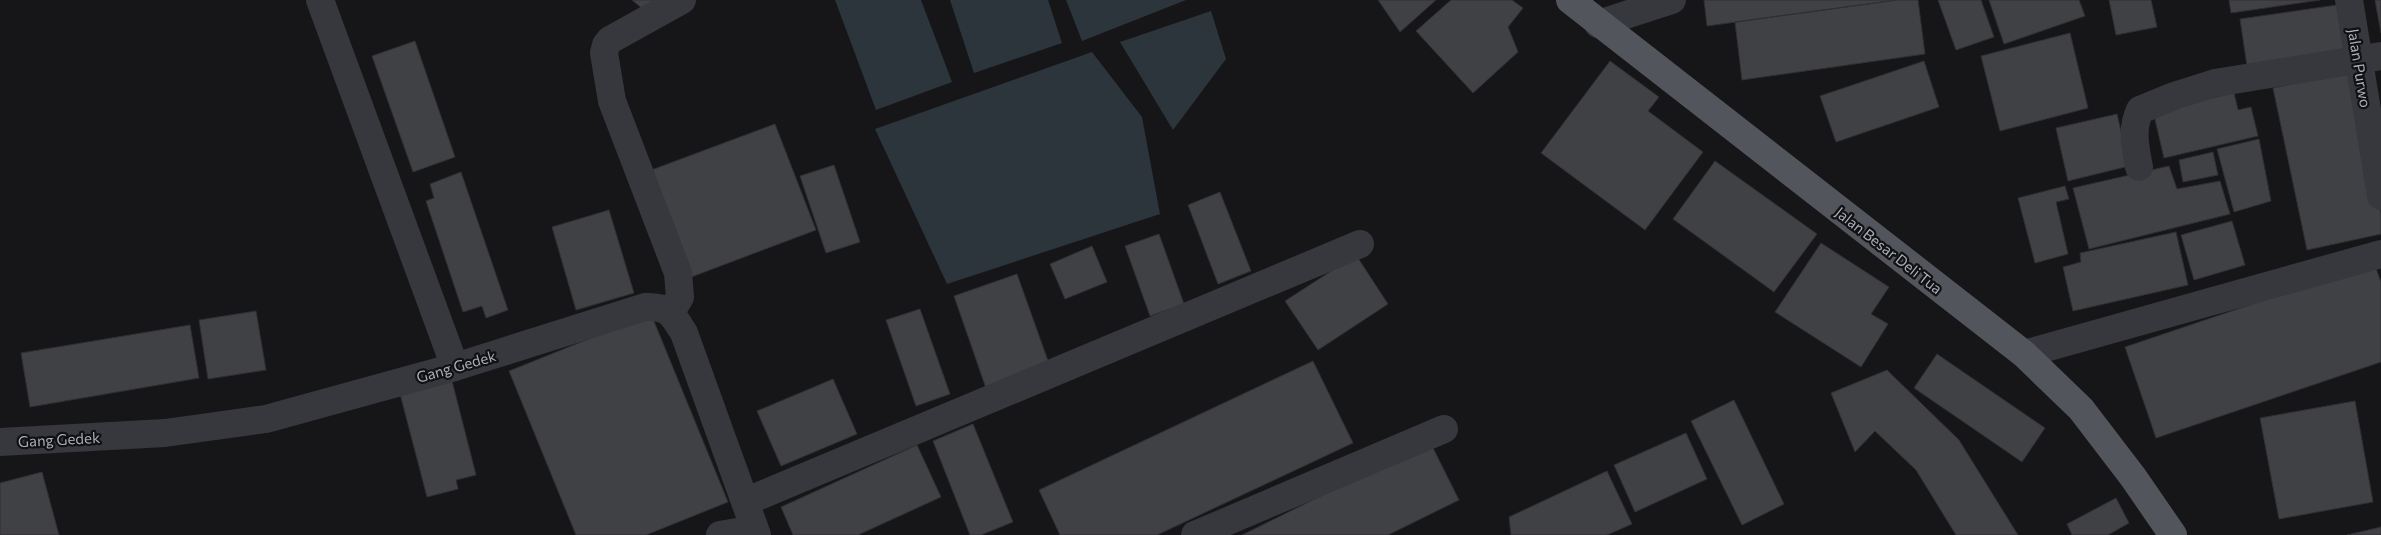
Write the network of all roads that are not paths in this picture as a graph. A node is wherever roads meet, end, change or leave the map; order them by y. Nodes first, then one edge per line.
1 (320, 0) edge
2 (682, 0) edge
3 (1570, 0) edge
4 (1672, 0) edge
5 (2349, 0) edge
6 (1598, 24) junction
7 (2369, 58) edge
8 (2139, 166) dead end
9 (2381, 196) edge
10 (1360, 244) dead end
11 (2381, 254) edge
12 (671, 312) junction
13 (2024, 354) junction
14 (456, 367) junction
15 (1444, 430) dead end
16 (0, 442) edge
17 (747, 501) junction
18 (756, 532) edge
19 (720, 535) edge
20 (1195, 535) edge
21 (2173, 535) edge

1 - 14 street
2 - 12 street
3 - 6 main road, Jalan Besar Deli Tua
4 - 6 street
5 - 7 street, Jalan Purwo
6 - 13 main road, Jalan Besar Deli Tua
7 - 8 street
7 - 9 street, Jalan Purwo
10 - 17 street
11 - 13 street
12 - 14 street, Gang Gedek
12 - 17 street
13 - 21 main road, Jalan Besar Deli Tua
14 - 16 street, Gang Gedek
15 - 20 street
17 - 18 street
18 - 19 street

